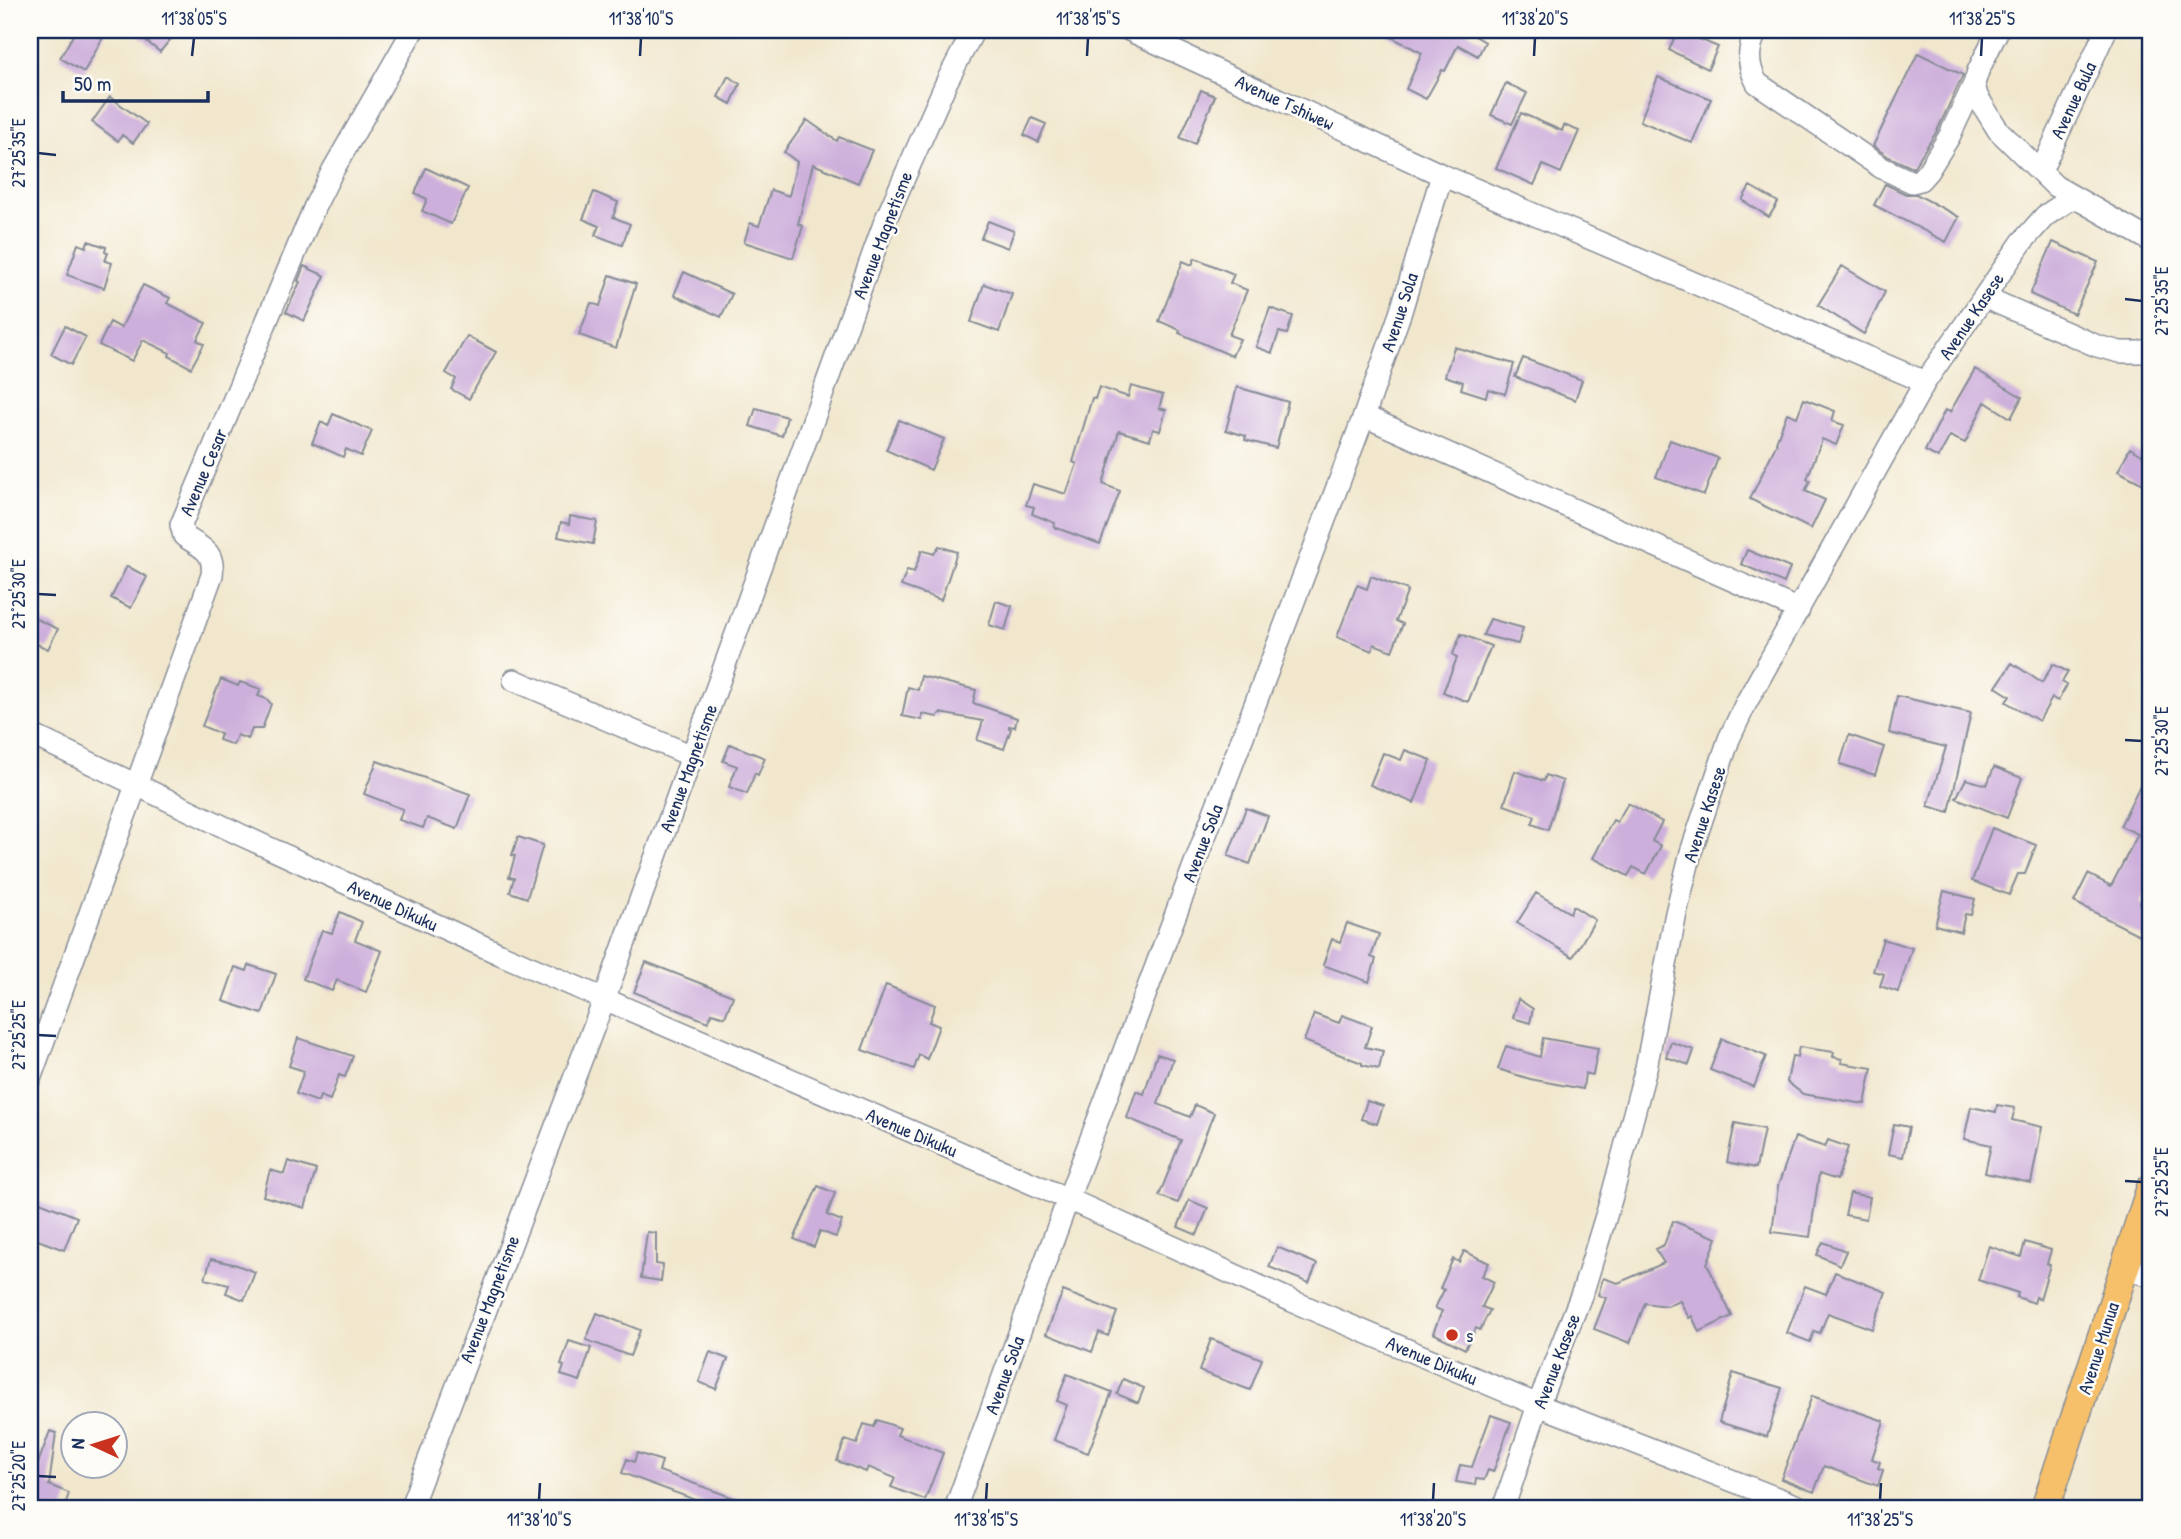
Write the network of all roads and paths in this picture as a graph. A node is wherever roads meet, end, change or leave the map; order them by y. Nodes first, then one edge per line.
1 (413, 30) edge
2 (974, 30) edge
3 (1129, 30) edge
4 (1757, 30) edge
5 (1998, 30) edge
6 (2106, 30) edge
7 (1974, 84) junction
8 (2040, 170) junction
9 (1442, 175) junction
10 (2073, 198) junction
11 (2151, 241) edge
12 (1984, 297) junction
13 (2151, 349) edge
14 (1925, 382) junction
15 (1364, 416) junction
16 (1799, 610) junction
17 (514, 680) dead end
18 (30, 734) edge
19 (692, 756) junction
20 (137, 783) junction
21 (604, 1000) junction
22 (30, 1079) edge
23 (2151, 1188) edge
24 (1068, 1199) junction
25 (2124, 1267) junction
26 (2151, 1276) edge
27 (1538, 1405) junction
28 (410, 1509) edge
29 (955, 1509) edge
30 (1503, 1509) edge
31 (1805, 1509) edge
32 (2045, 1509) edge

1 - 20 street, Avenue Cesar
2 - 19 street, Avenue Magnetisme
3 - 9 street, Avenue Tshiwew
4 - 7 street
5 - 7 street
6 - 8 street, Avenue Bula
7 - 8 street
8 - 10 street
9 - 14 street, Avenue Tshiwew
9 - 15 street, Avenue Sola
10 - 11 street
10 - 12 street, Avenue Kasese
12 - 13 street
12 - 14 street, Avenue Kasese
14 - 16 street, Avenue Kasese
15 - 16 street
15 - 24 street, Avenue Sola
16 - 27 street, Avenue Kasese
17 - 19 street
18 - 20 street, Avenue Dikuku
19 - 21 street, Avenue Magnetisme
20 - 21 street, Avenue Dikuku
20 - 22 street, Avenue Cesar
21 - 24 street, Avenue Dikuku
21 - 28 street, Avenue Magnetisme
23 - 25 main road, Avenue Munua
24 - 27 street, Avenue Dikuku
24 - 29 street, Avenue Sola
25 - 26 street
25 - 32 main road, Avenue Munua
27 - 30 street, Avenue Kasese
27 - 31 street, Avenue Dikuku

